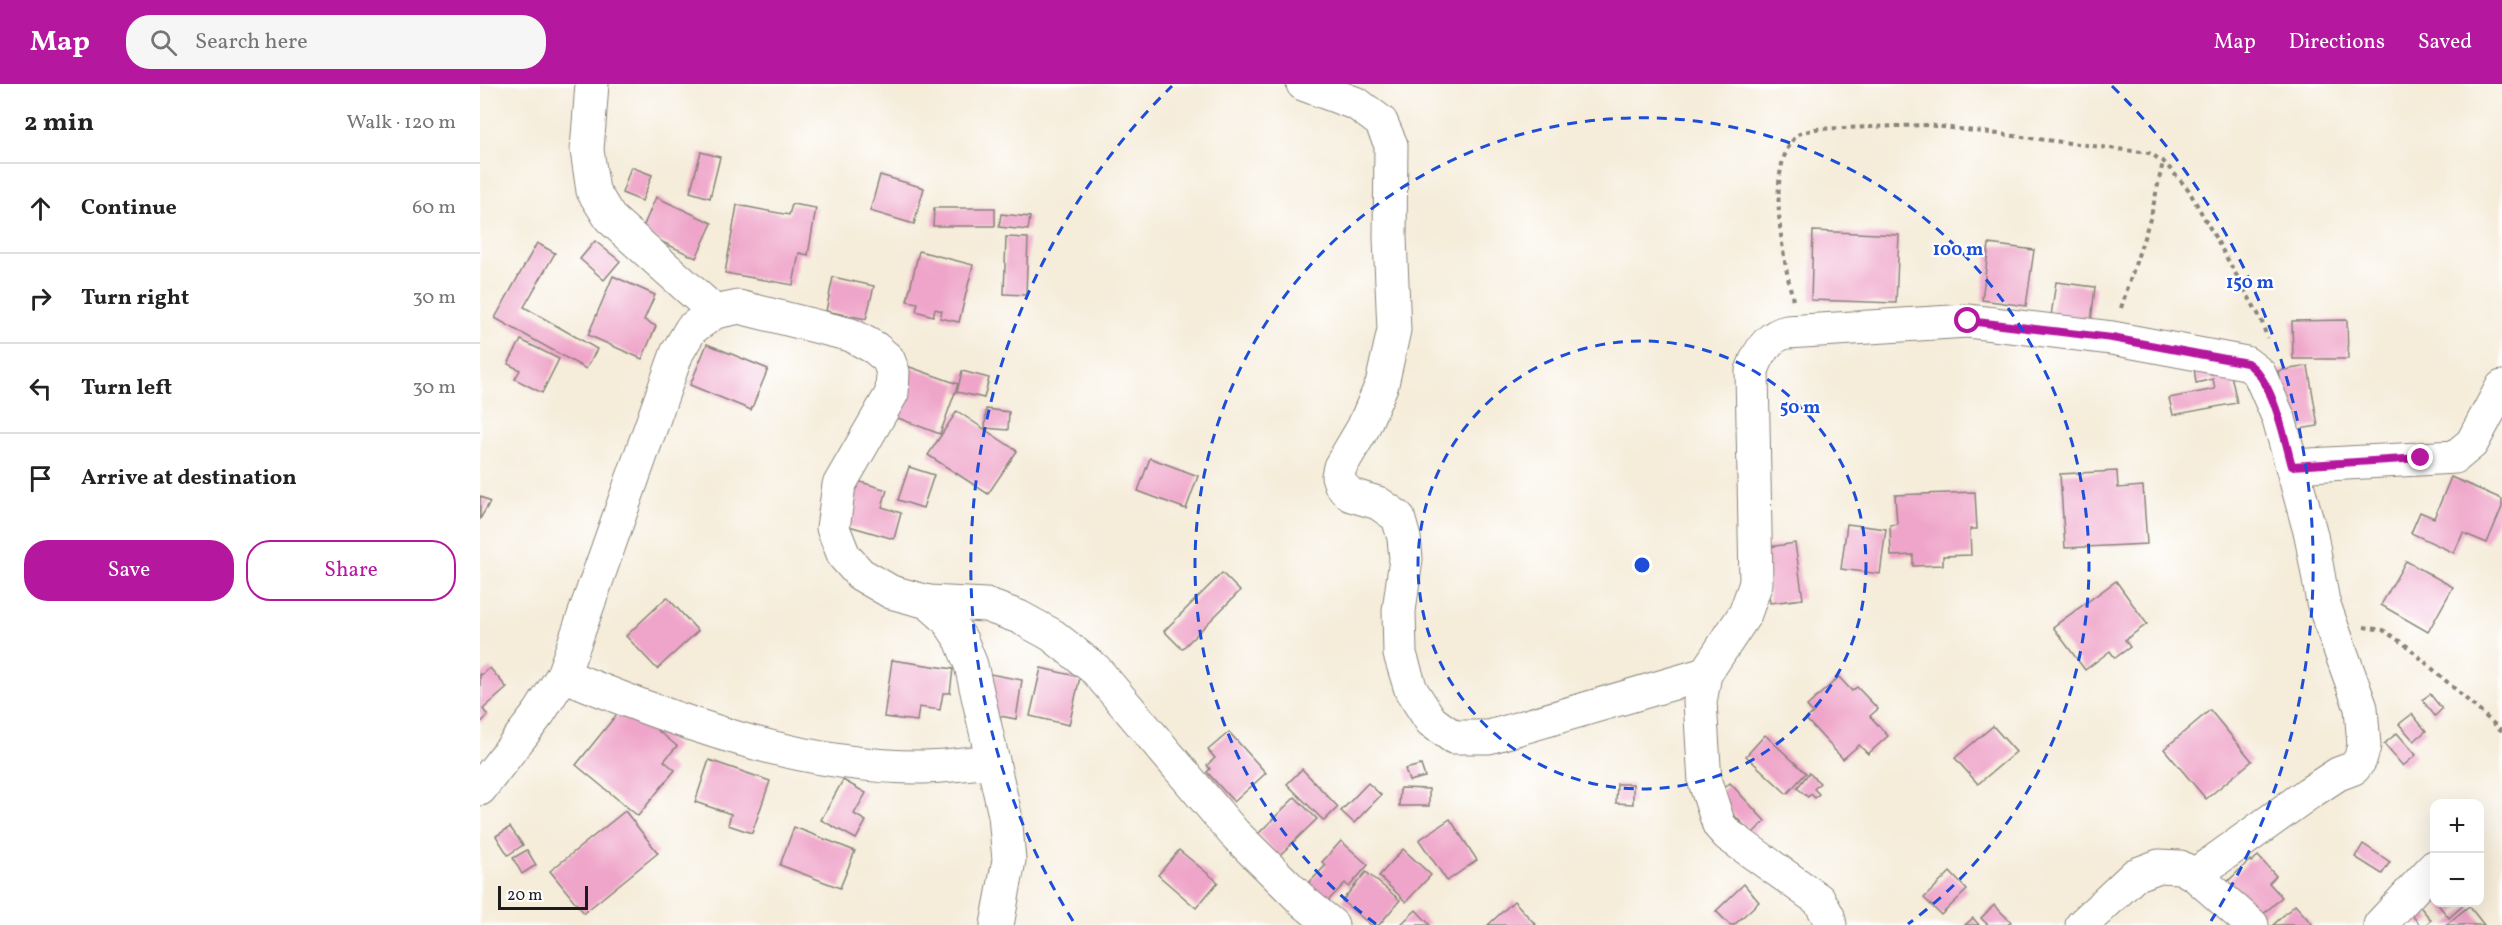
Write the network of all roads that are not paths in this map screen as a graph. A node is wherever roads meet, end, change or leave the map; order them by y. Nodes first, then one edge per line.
1 (592, 84) edge
2 (1303, 84) edge
3 (715, 312) junction
4 (2502, 387) edge
5 (2292, 466) junction
6 (928, 602) junction
7 (1705, 674) junction
8 (563, 675) junction
9 (993, 760) junction
10 (480, 789) edge
11 (2430, 871) edge
12 (2195, 875) junction
13 (997, 925) edge
14 (1332, 925) edge
15 (1830, 925) edge
16 (2082, 925) edge
17 (2252, 925) edge
18 (2380, 925) edge

1 - 3 street
2 - 7 street
3 - 6 street
3 - 8 street
4 - 5 street
5 - 7 street
5 - 12 street
6 - 9 street
6 - 14 street
7 - 15 street
8 - 9 street
8 - 10 street
9 - 13 street
11 - 18 street
12 - 16 street
12 - 17 street

